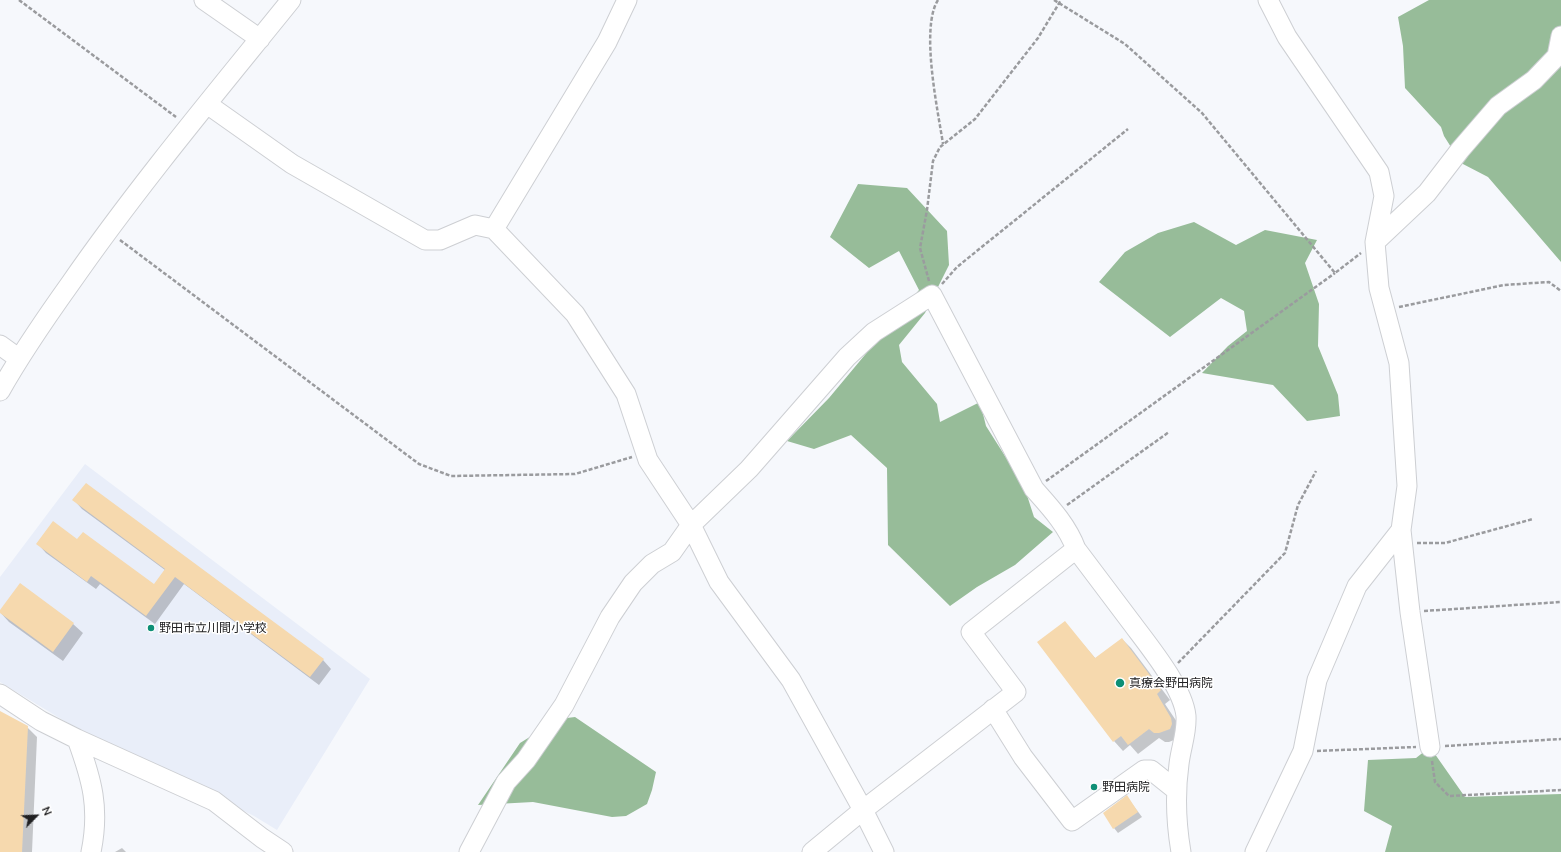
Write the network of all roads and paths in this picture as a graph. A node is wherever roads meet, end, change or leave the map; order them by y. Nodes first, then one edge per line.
1 (19, 0) edge
2 (204, 0) edge
3 (292, 0) edge
4 (627, 0) edge
5 (938, 0) edge
6 (1054, 0) edge
7 (1061, 0) edge
8 (1268, 0) edge
9 (1059, 4) junction
10 (1561, 36) edge
11 (260, 39) junction
12 (207, 104) junction
13 (190, 127) junction
14 (1128, 129) dead end
15 (943, 145) junction
16 (494, 229) junction
17 (107, 230) junction
18 (1375, 242) junction
19 (1335, 273) junction
20 (1561, 291) edge
21 (932, 295) junction
22 (1385, 310) junction
23 (0, 345) edge
24 (18, 358) junction
25 (0, 391) edge
26 (1170, 432) dead end
27 (646, 453) junction
28 (1316, 471) dead end
29 (1034, 489) junction
30 (1055, 513) junction
31 (1533, 519) dead end
32 (691, 525) junction
33 (1402, 536) junction
34 (1076, 549) junction
35 (1561, 602) edge
36 (1410, 612) junction
37 (1168, 673) junction
38 (0, 694) edge
39 (993, 709) junction
40 (77, 739) junction
41 (1430, 747) joint
42 (1176, 790) junction
43 (1561, 790) edge
44 (863, 810) junction
45 (91, 852) edge
46 (283, 852) edge
47 (469, 852) edge
48 (812, 852) edge
49 (884, 852) edge
50 (1180, 852) edge
51 (1255, 852) edge

1 - 13 path
2 - 11 street
3 - 11 street
4 - 16 street
5 - 15 path
6 - 9 path
7 - 9 path
8 - 18 street
9 - 15 path
9 - 19 path
10 - 18 street
11 - 12 street
12 - 13 street
12 - 16 street
13 - 17 street
14 - 21 path
15 - 21 path
16 - 27 street
17 - 24 street
17 - 27 path
18 - 19 path
18 - 22 street
19 - 29 path
20 - 22 path
21 - 29 street
21 - 32 street
22 - 33 street
23 - 24 street
24 - 25 street
26 - 30 path
27 - 32 street
28 - 37 path
29 - 30 street
30 - 34 street
31 - 33 path
32 - 44 street
32 - 47 street
33 - 36 street
33 - 51 street
34 - 37 street
34 - 39 street
35 - 36 path
36 - 41 street
37 - 42 street
38 - 40 street
39 - 42 street
39 - 44 street
40 - 45 street
40 - 46 street
41 - 43 path
42 - 50 street
44 - 48 street
44 - 49 street

